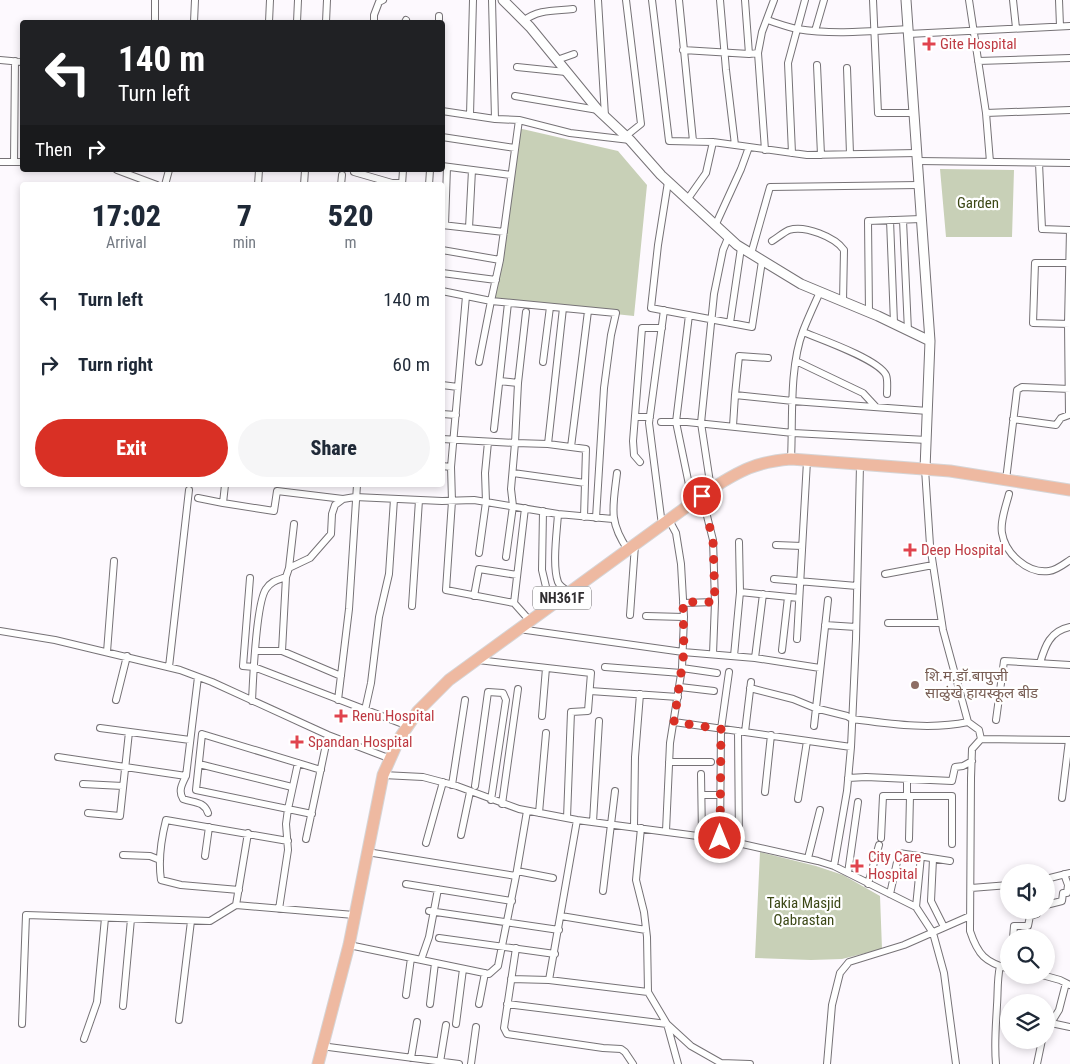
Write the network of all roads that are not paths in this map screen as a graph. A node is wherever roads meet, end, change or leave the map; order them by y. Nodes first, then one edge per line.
1 (155, 0) edge
2 (195, 0) edge
3 (270, 0) edge
4 (298, 0) edge
5 (327, 0) edge
6 (383, 0) edge
7 (473, 0) edge
8 (492, 0) edge
9 (503, 0) edge
10 (598, 0) edge
11 (626, 0) edge
12 (652, 0) edge
13 (679, 0) edge
14 (720, 0) edge
15 (744, 0) edge
16 (774, 0) edge
17 (805, 0) edge
18 (824, 0) edge
19 (873, 0) edge
20 (906, 0) edge
21 (968, 0) edge
22 (1013, 0) edge
23 (1059, 0) edge
24 (573, 8) dead end
25 (155, 20) edge
26 (194, 20) edge
27 (269, 20) edge
28 (297, 20) edge
29 (326, 20) edge
30 (374, 20) edge
31 (767, 20) junction
32 (523, 21) junction
33 (1060, 26) junction
34 (1070, 26) edge
35 (796, 28) junction
36 (1016, 28) junction
37 (815, 30) junction
38 (973, 30) junction
39 (874, 31) junction
40 (908, 31) junction
41 (684, 50) junction
42 (724, 53) junction
43 (758, 53) junction
44 (574, 54) dead end
45 (749, 54) junction
46 (1070, 58) edge
47 (0, 60) edge
48 (557, 60) junction
49 (15, 61) junction
50 (978, 61) junction
51 (20, 62) edge
52 (817, 65) dead end
53 (517, 67) dead end
54 (847, 68) dead end
55 (566, 72) junction
56 (514, 96) dead end
57 (1070, 110) edge
58 (445, 111) edge
59 (986, 112) junction
60 (602, 113) junction
61 (914, 113) junction
62 (470, 115) junction
63 (495, 119) junction
64 (519, 120) junction
65 (445, 136) edge
66 (628, 138) junction
67 (693, 141) junction
68 (713, 142) junction
69 (735, 145) junction
70 (749, 146) junction
71 (515, 148) junction
72 (766, 150) junction
73 (792, 153) junction
74 (850, 154) junction
75 (821, 155) junction
76 (917, 157) junction
77 (0, 162) edge
78 (14, 162) junction
79 (20, 162) edge
80 (990, 162) junction
81 (1039, 163) junction
82 (1070, 163) edge
83 (445, 166) edge
84 (472, 170) junction
85 (122, 172) edge
86 (354, 172) dead end
87 (342, 175) dead end
88 (511, 175) junction
89 (149, 182) edge
90 (341, 182) edge
91 (389, 182) edge
92 (668, 182) junction
93 (919, 186) junction
94 (687, 200) junction
95 (921, 219) junction
96 (890, 220) junction
97 (903, 220) junction
98 (445, 225) edge
99 (715, 226) junction
100 (469, 228) junction
101 (504, 232) junction
102 (728, 238) junction
103 (772, 241) dead end
104 (740, 248) junction
105 (445, 251) edge
106 (751, 254) junction
107 (500, 260) junction
108 (762, 261) junction
109 (1069, 263) junction
110 (445, 273) edge
111 (496, 280) junction
112 (445, 292) edge
113 (820, 292) junction
114 (466, 296) junction
115 (491, 301) junction
116 (843, 302) junction
117 (508, 303) junction
118 (550, 307) junction
119 (563, 308) junction
120 (664, 310) junction
121 (588, 311) junction
122 (526, 312) dead end
123 (869, 313) junction
124 (689, 315) junction
125 (711, 319) junction
126 (730, 323) junction
127 (894, 323) junction
128 (1069, 324) edge
129 (662, 328) junction
130 (908, 330) junction
131 (802, 332) junction
132 (930, 341) junction
133 (768, 358) dead end
134 (796, 361) junction
135 (479, 362) dead end
136 (542, 362) dead end
137 (500, 381) junction
138 (518, 384) junction
139 (445, 385) edge
140 (458, 387) junction
141 (1070, 389) edge
142 (887, 394) dead end
143 (735, 395) junction
144 (793, 401) junction
145 (876, 407) junction
146 (928, 411) junction
147 (445, 414) edge
148 (456, 415) junction
149 (635, 417) junction
150 (650, 418) junction
151 (1013, 418) junction
152 (661, 422) dead end
153 (676, 422) junction
154 (701, 423) junction
155 (733, 426) junction
156 (494, 429) dead end
157 (793, 433) junction
158 (445, 439) edge
159 (454, 440) junction
160 (927, 440) junction
161 (488, 442) junction
162 (514, 443) junction
163 (548, 444) junction
164 (571, 447) junction
165 (791, 459) junction
166 (808, 461) junction
167 (640, 462) dead end
168 (860, 465) junction
169 (445, 466) edge
170 (452, 467) junction
171 (925, 469) junction
172 (513, 473) junction
173 (617, 473) dead end
174 (1006, 480) junction
175 (585, 483) junction
176 (225, 487) edge
177 (357, 487) edge
178 (189, 490) dead end
179 (1070, 490) edge
180 (707, 493) junction
181 (1010, 494) dead end
182 (355, 497) junction
183 (198, 498) dead end
184 (343, 499) junction
185 (394, 499) junction
186 (419, 500) junction
187 (452, 501) junction
188 (486, 502) junction
189 (223, 503) junction
190 (693, 504) junction
191 (513, 506) junction
192 (526, 508) junction
193 (543, 511) junction
194 (558, 514) junction
195 (584, 517) junction
196 (596, 518) junction
197 (613, 520) junction
198 (665, 523) junction
199 (294, 524) dead end
200 (739, 542) dead end
201 (776, 545) dead end
202 (802, 546) junction
203 (631, 548) junction
204 (479, 553) dead end
205 (506, 558) dead end
206 (1070, 560) edge
207 (114, 561) dead end
208 (933, 565) junction
209 (289, 568) junction
210 (885, 574) dead end
211 (517, 575) junction
212 (286, 577) junction
213 (250, 578) dead end
214 (774, 579) dead end
215 (800, 580) junction
216 (857, 586) junction
217 (570, 592) junction
218 (740, 592) junction
219 (763, 594) junction
220 (474, 596) junction
221 (788, 597) junction
222 (799, 598) junction
223 (828, 600) dead end
224 (556, 602) junction
225 (683, 602) junction
226 (715, 602) junction
227 (514, 603) junction
228 (412, 606) dead end
229 (630, 615) dead end
230 (646, 616) dead end
231 (684, 617) junction
232 (530, 621) junction
233 (888, 623) dead end
234 (942, 623) junction
235 (825, 626) junction
236 (1070, 626) edge
237 (856, 627) junction
238 (519, 629) junction
239 (0, 630) edge
240 (797, 639) dead end
241 (782, 650) dead end
242 (256, 651) junction
243 (282, 651) junction
244 (107, 652) junction
245 (684, 652) junction
246 (713, 654) junction
247 (127, 656) junction
248 (734, 656) junction
249 (755, 658) junction
250 (476, 660) junction
251 (1040, 663) junction
252 (1070, 665) edge
253 (169, 667) junction
254 (254, 667) junction
255 (605, 667) dead end
256 (546, 668) junction
257 (820, 668) junction
258 (682, 670) junction
259 (729, 672) dead end
260 (717, 673) dead end
261 (341, 676) junction
262 (198, 677) junction
263 (680, 688) junction
264 (518, 689) dead end
265 (590, 691) junction
266 (714, 692) dead end
267 (640, 694) junction
268 (678, 697) junction
269 (116, 700) dead end
270 (338, 700) junction
271 (466, 700) dead end
272 (252, 701) junction
273 (816, 708) junction
274 (365, 710) junction
275 (542, 716) dead end
276 (852, 719) junction
277 (996, 720) dead end
278 (600, 721) dead end
279 (674, 722) junction
280 (968, 722) junction
281 (408, 726) junction
282 (814, 726) dead end
283 (100, 728) dead end
284 (721, 729) junction
285 (741, 731) junction
286 (129, 732) junction
287 (546, 733) dead end
288 (328, 735) junction
289 (771, 735) junction
290 (981, 739) junction
291 (190, 740) junction
292 (1070, 740) edge
293 (807, 741) junction
294 (851, 747) junction
295 (58, 757) dead end
296 (390, 759) junction
297 (972, 761) junction
298 (669, 762) junction
299 (711, 762) dead end
300 (298, 763) junction
301 (199, 764) junction
302 (125, 767) junction
303 (321, 770) junction
304 (701, 774) dead end
305 (383, 775) junction
306 (186, 776) junction
307 (848, 778) junction
308 (907, 779) junction
309 (443, 782) junction
310 (83, 784) dead end
311 (452, 785) junction
312 (123, 786) junction
313 (292, 787) junction
314 (472, 789) junction
315 (614, 791) dead end
316 (765, 792) dead end
317 (702, 794) junction
318 (720, 795) junction
319 (908, 796) junction
320 (1062, 798) dead end
321 (798, 799) dead end
322 (492, 800) junction
323 (858, 802) dead end
324 (502, 804) junction
325 (288, 809) junction
326 (820, 810) dead end
327 (527, 811) junction
328 (88, 813) dead end
329 (539, 813) junction
330 (208, 814) dead end
331 (312, 814) junction
332 (567, 818) junction
333 (577, 820) junction
334 (593, 822) junction
335 (610, 824) junction
336 (210, 827) junction
337 (638, 827) junction
338 (666, 831) junction
339 (248, 834) junction
340 (461, 835) dead end
341 (702, 836) junction
342 (306, 838) dead end
343 (720, 838) junction
344 (909, 839) dead end
345 (288, 841) junction
346 (739, 842) junction
347 (426, 843) dead end
348 (952, 844) dead end
349 (367, 852) junction
350 (123, 855) dead end
351 (205, 856) dead end
352 (921, 856) junction
353 (808, 858) junction
354 (933, 859) junction
355 (160, 860) junction
356 (950, 861) dead end
357 (834, 866) junction
358 (848, 873) junction
359 (517, 874) junction
360 (1067, 874) edge
361 (553, 878) dead end
362 (406, 884) dead end
363 (868, 884) junction
364 (1000, 886) edge
365 (971, 888) junction
366 (438, 889) junction
367 (239, 890) junction
368 (603, 891) dead end
369 (890, 894) junction
370 (512, 901) junction
371 (1055, 902) edge
372 (236, 905) junction
373 (916, 907) junction
374 (279, 908) junction
375 (431, 911) junction
376 (354, 915) junction
377 (561, 916) junction
378 (970, 916) junction
379 (105, 918) junction
380 (131, 919) junction
381 (1029, 919) edge
382 (191, 921) junction
383 (507, 922) junction
384 (944, 927) junction
385 (1014, 929) edge
386 (559, 930) junction
387 (646, 930) junction
388 (933, 933) junction
389 (439, 938) dead end
390 (349, 945) junction
391 (502, 946) junction
392 (516, 948) junction
393 (555, 954) junction
394 (411, 958) junction
395 (421, 960) junction
396 (435, 963) junction
397 (1000, 966) joint
398 (463, 969) junction
399 (485, 973) junction
400 (511, 979) junction
401 (1055, 979) edge
402 (549, 980) junction
403 (1068, 984) edge
404 (648, 992) junction
405 (406, 995) dead end
406 (430, 1004) dead end
407 (479, 1004) dead end
408 (507, 1004) junction
409 (123, 1006) dead end
410 (1055, 1016) edge
411 (179, 1020) dead end
412 (417, 1022) dead end
413 (22, 1024) dead end
414 (456, 1024) dead end
415 (667, 1024) junction
416 (1055, 1024) edge
417 (446, 1025) dead end
418 (476, 1027) dead end
419 (1070, 1027) edge
420 (84, 1039) dead end
421 (321, 1046) junction
422 (1040, 1049) edge
423 (411, 1058) junction
424 (433, 1062) edge
425 (440, 1062) junction
426 (721, 1063) edge
427 (318, 1064) edge
428 (459, 1064) edge
429 (471, 1064) edge
430 (633, 1064) edge
431 (678, 1064) edge
432 (742, 1064) edge
433 (750, 1064) edge
434 (827, 1064) edge
435 (956, 1064) edge
436 (996, 1064) edge
437 (1037, 1064) edge

1 - 25 street
2 - 26 street
3 - 27 street
4 - 28 street
5 - 29 street
6 - 30 street
7 - 62 street
8 - 63 street
9 - 32 street
10 - 60 street
11 - 66 street
12 - 67 street
13 - 41 street
14 - 42 street
15 - 45 street
16 - 31 street
17 - 35 street
18 - 37 street
19 - 39 street
20 - 40 street
21 - 38 street
22 - 36 street
23 - 33 street
24 - 32 street
31 - 35 street
31 - 43 street
32 - 48 street
33 - 34 street
33 - 36 street
35 - 37 street
35 - 73 street
36 - 38 street
37 - 39 street
38 - 40 street
38 - 50 street
39 - 40 street
39 - 61 street
40 - 61 street
41 - 42 street
41 - 67 street
42 - 45 street
42 - 69 street
43 - 45 street
43 - 72 street
44 - 48 street
46 - 50 street
47 - 49 street
48 - 55 street
49 - 51 street
49 - 78 street
50 - 59 street
52 - 75 street
53 - 55 street
54 - 74 street
55 - 60 street
56 - 60 street
57 - 59 street
58 - 62 street
59 - 80 street
60 - 66 street
61 - 76 street
62 - 63 street
63 - 64 street
64 - 66 street
64 - 71 street
65 - 71 street
66 - 92 street
67 - 68 street
68 - 69 street
68 - 94 street
69 - 70 street
70 - 72 street
70 - 99 street
71 - 88 street
72 - 73 street
73 - 75 street
74 - 75 street
74 - 76 street
76 - 80 street
76 - 93 street
77 - 78 street
78 - 79 street
80 - 81 street
81 - 82 street
81 - 109 street
83 - 84 street
84 - 88 street
84 - 100 street
85 - 89 street
86 - 91 street
87 - 90 street
88 - 101 street
92 - 94 street
92 - 120 street
93 - 95 street
93 - 106 street
94 - 99 street
95 - 97 street
95 - 132 street
96 - 97 street
96 - 123 street
96 - 127 street
97 - 130 street
98 - 100 street
99 - 102 street
100 - 101 street
101 - 107 street
102 - 104 street
102 - 125 street
103 - 116 street
104 - 106 street
104 - 126 street
105 - 107 street
106 - 108 street
107 - 111 street
108 - 113 street
108 - 126 street
109 - 128 street
109 - 128 street
110 - 111 street
111 - 115 street
112 - 114 street
113 - 116 street
113 - 131 street
114 - 115 street
114 - 140 street
115 - 117 street
115 - 135 street
116 - 123 street
117 - 118 street
117 - 137 street
118 - 119 street
118 - 136 street
119 - 121 street
119 - 163 street
120 - 124 street
120 - 129 street
121 - 164 street
121 - 196 street
122 - 138 street
123 - 127 street
124 - 125 street
124 - 153 street
125 - 126 street
125 - 154 street
127 - 130 street
128 - 141 street
129 - 149 street
129 - 150 street
130 - 132 street
131 - 134 street
131 - 142 street
132 - 146 street
133 - 143 street
134 - 144 street
134 - 145 street
137 - 138 street
137 - 156 street
138 - 162 street
139 - 140 street
140 - 148 street
141 - 151 street
141 - 151 street
143 - 144 street
143 - 155 street
144 - 145 street
144 - 157 street
145 - 146 street
146 - 160 street
147 - 148 street
148 - 159 street
149 - 150 street
149 - 167 street
150 - 198 street
151 - 174 street
152 - 153 street
153 - 154 street
153 - 190 street
154 - 155 street
154 - 180 street
155 - 157 street
157 - 160 street
157 - 165 street
158 - 159 street
159 - 161 street
159 - 170 street
160 - 171 street
161 - 162 street
161 - 188 street
162 - 163 street
162 - 172 street
163 - 164 street
164 - 175 street
165 - 166 highway, NH361F
165 - 180 highway, NH361F
166 - 168 highway, NH361F
166 - 202 street
168 - 171 highway, NH361F
168 - 216 street
169 - 170 street
170 - 187 street
171 - 174 highway, NH361F
171 - 208 street
172 - 175 street
172 - 191 street
173 - 197 street
174 - 179 highway, NH361F
175 - 195 street
176 - 189 street
177 - 182 street
178 - 253 street
180 - 190 highway, NH361F
180 - 226 street
181 - 206 street
182 - 184 street
182 - 185 street
182 - 261 street
183 - 189 street
184 - 189 street
184 - 209 street
185 - 186 street
185 - 274 street
186 - 187 street
186 - 228 street
187 - 188 street
187 - 220 street
188 - 191 street
188 - 204 street
190 - 198 highway, NH361F
191 - 192 street
191 - 205 street
192 - 193 street
192 - 211 street
193 - 194 street
193 - 224 street
194 - 195 street
194 - 217 street
195 - 196 street
196 - 197 street
197 - 203 street
198 - 203 highway, NH361F
198 - 225 street
199 - 209 street
200 - 218 street
201 - 202 street
202 - 215 street
203 - 217 highway, NH361F
203 - 229 street
207 - 244 street
208 - 210 street
208 - 234 street
209 - 212 street
211 - 220 street
211 - 227 street
212 - 242 street
212 - 243 street
213 - 254 street
214 - 215 street
215 - 216 street
215 - 222 street
216 - 237 street
217 - 224 highway, NH361F
218 - 219 street
218 - 248 street
219 - 221 street
219 - 249 street
220 - 227 street
221 - 222 street
221 - 241 street
222 - 240 street
223 - 235 street
224 - 232 highway, NH361F
225 - 226 street
225 - 231 street
226 - 246 street
227 - 232 street
230 - 231 street
231 - 245 street
232 - 238 highway, NH361F
233 - 234 street
234 - 280 street
235 - 237 street
235 - 257 street
236 - 251 street
237 - 276 street
238 - 245 street
238 - 250 highway, NH361F
239 - 244 street
242 - 243 street
242 - 254 street
243 - 261 street
244 - 247 street
245 - 246 street
245 - 258 street
246 - 248 street
247 - 253 street
247 - 269 street
248 - 249 street
249 - 257 street
250 - 256 street
250 - 281 highway, NH361F
251 - 252 street
251 - 277 street
253 - 262 street
254 - 270 street
254 - 272 street
255 - 258 street
256 - 265 street
256 - 275 street
257 - 273 street
258 - 260 street
258 - 263 street
259 - 284 street
261 - 270 street
262 - 272 street
262 - 291 street
263 - 266 street
263 - 268 street
264 - 324 street
265 - 267 street
265 - 332 street
267 - 268 street
267 - 337 street
268 - 279 street
270 - 274 street
271 - 311 street
272 - 288 street
273 - 276 street
273 - 282 street
273 - 285 street
274 - 281 street
276 - 280 street
276 - 294 street
278 - 334 street
279 - 284 street
279 - 298 street
280 - 290 street
281 - 296 highway, NH361F
283 - 286 street
284 - 285 street
284 - 318 street
285 - 289 street
285 - 346 street
286 - 291 street
286 - 302 street
287 - 329 street
288 - 296 street
288 - 303 street
289 - 293 street
289 - 316 street
290 - 292 street
290 - 297 street
291 - 306 street
292 - 320 street
293 - 294 street
293 - 321 street
294 - 307 street
295 - 302 street
296 - 305 highway, NH361F
297 - 308 street
297 - 365 street
298 - 299 street
298 - 338 street
300 - 301 street
300 - 303 street
300 - 313 street
301 - 313 street
301 - 325 street
302 - 306 street
302 - 312 street
303 - 331 street
304 - 317 street
305 - 309 street
305 - 349 highway, NH361F
306 - 330 street
307 - 308 street
307 - 357 street
308 - 319 street
309 - 311 street
309 - 347 street
310 - 312 street
311 - 314 street
312 - 328 street
313 - 325 street
314 - 322 street
314 - 322 street
314 - 340 street
315 - 335 street
317 - 318 street
317 - 341 street
318 - 343 street
319 - 344 street
319 - 348 street
319 - 363 street
322 - 324 street
323 - 358 street
324 - 327 street
325 - 331 street
325 - 345 street
326 - 353 street
327 - 329 street
327 - 359 street
329 - 332 street
331 - 342 street
332 - 333 street
333 - 334 street
333 - 377 street
334 - 335 street
335 - 337 street
335 - 368 street
336 - 339 street
336 - 351 street
336 - 355 street
337 - 338 street
337 - 387 street
338 - 341 street
339 - 345 street
339 - 367 street
341 - 343 street
343 - 346 street
345 - 374 street
346 - 353 street
349 - 359 street
349 - 376 highway, NH361F
350 - 355 street
352 - 354 street
352 - 369 street
352 - 373 street
353 - 357 street
354 - 356 street
354 - 384 street
355 - 367 street
357 - 358 street
358 - 363 street
359 - 361 street
359 - 370 street
360 - 371 street
362 - 366 street
363 - 369 street
364 - 365 street
365 - 378 street
366 - 370 street
366 - 375 street
367 - 372 street
369 - 373 street
370 - 383 street
372 - 374 street
372 - 382 street
373 - 388 street
374 - 376 street
375 - 383 street
375 - 395 street
376 - 390 highway, NH361F
377 - 386 street
377 - 387 street
378 - 384 street
378 - 397 street
379 - 380 street
379 - 413 street
379 - 420 street
380 - 382 street
380 - 409 street
381 - 385 street
382 - 411 street
383 - 386 street
383 - 391 street
384 - 388 street
386 - 393 street
387 - 404 street
388 - 434 street
388 - 435 street
389 - 391 street
390 - 394 street
390 - 421 highway, NH361F
391 - 392 street
391 - 399 street
392 - 393 street
392 - 400 street
393 - 402 street
394 - 395 street
394 - 405 street
395 - 396 street
396 - 398 street
396 - 406 street
397 - 436 street
398 - 399 street
398 - 414 street
399 - 407 street
400 - 402 street
400 - 408 street
401 - 403 street
402 - 404 street
403 - 410 street
404 - 415 street
408 - 415 street
408 - 430 street
412 - 423 street
415 - 426 street
415 - 431 street
416 - 419 street
417 - 425 street
418 - 429 street
421 - 423 street
421 - 427 highway, NH361F
422 - 437 street
423 - 424 street
424 - 425 street
425 - 428 street
426 - 432 street
432 - 433 street

